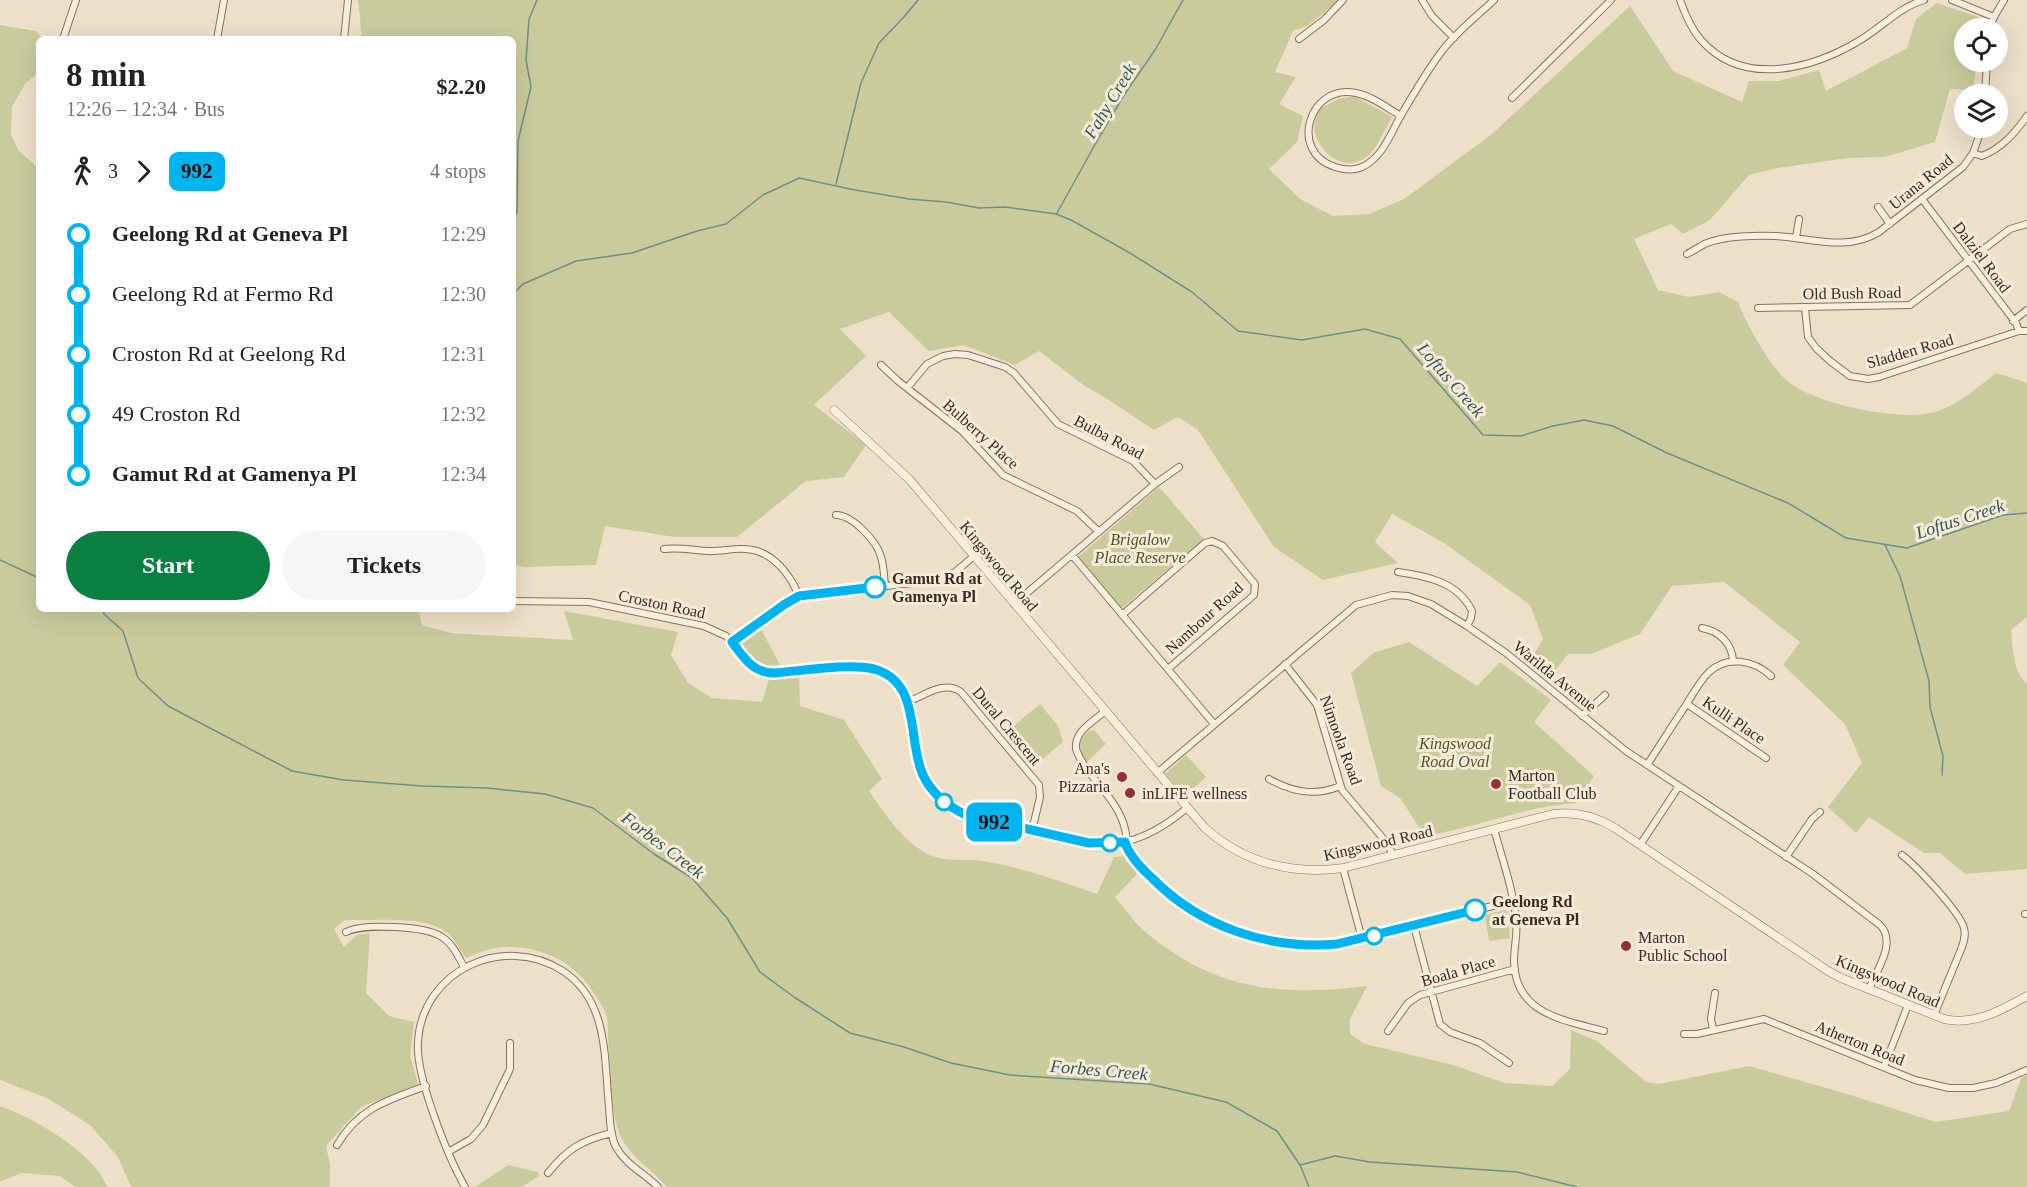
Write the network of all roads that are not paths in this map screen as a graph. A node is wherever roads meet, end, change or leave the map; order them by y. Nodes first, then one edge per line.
1 (76, 0) edge
2 (224, 0) edge
3 (348, 0) edge
4 (1344, 0) edge
5 (1422, 0) edge
6 (1494, 0) edge
7 (1611, 0) edge
8 (1680, 0) edge
9 (1924, 0) edge
10 (1952, 0) edge
11 (2004, 0) edge
12 (1994, 17) joint
13 (64, 36) edge
14 (218, 36) edge
15 (344, 36) edge
16 (1454, 38) junction
17 (1299, 39) dead end
18 (1512, 98) dead end
19 (1401, 116) junction
20 (2027, 116) edge
21 (1978, 138) edge
22 (1973, 153) junction
23 (1922, 199) junction
24 (1878, 207) dead end
25 (1799, 219) dead end
26 (1890, 224) junction
27 (2027, 224) edge
28 (1796, 238) junction
29 (1687, 254) dead end
30 (1968, 262) junction
31 (1758, 308) dead end
32 (1805, 308) junction
33 (2027, 310) edge
34 (2013, 321) junction
35 (2027, 331) edge
36 (2019, 332) junction
37 (882, 365) dead end
38 (907, 388) junction
39 (834, 410) dead end
40 (1179, 467) dead end
41 (1155, 484) junction
42 (836, 515) dead end
43 (1099, 532) junction
44 (664, 549) dead end
45 (1072, 555) junction
46 (973, 557) junction
47 (1398, 572) dead end
48 (885, 586) junction
49 (799, 596) junction
50 (516, 601) edge
51 (1014, 604) junction
52 (1122, 615) junction
53 (1467, 626) junction
54 (1702, 628) dead end
55 (732, 642) junction
56 (1733, 661) junction
57 (1285, 664) junction
58 (1168, 669) junction
59 (1771, 676) dead end
60 (1605, 695) dead end
61 (908, 702) junction
62 (1687, 704) junction
63 (1105, 711) junction
64 (1582, 716) junction
65 (1215, 724) junction
66 (1766, 758) dead end
67 (1647, 765) junction
68 (1157, 773) junction
69 (1269, 779) dead end
70 (1340, 786) junction
71 (1679, 786) junction
72 (1187, 808) junction
73 (1820, 812) dead end
74 (1494, 829) junction
75 (1032, 831) junction
76 (1125, 842) junction
77 (1640, 845) junction
78 (1393, 855) junction
79 (1902, 855) dead end
80 (1786, 856) junction
81 (1343, 868) junction
82 (1513, 902) junction
83 (1414, 926) junction
84 (346, 932) dead end
85 (1362, 939) junction
86 (464, 967) junction
87 (1515, 969) junction
88 (1869, 989) junction
89 (1432, 991) junction
90 (1714, 993) dead end
91 (2027, 996) edge
92 (1908, 1005) junction
93 (1934, 1015) junction
94 (1713, 1029) junction
95 (1388, 1031) dead end
96 (1605, 1031) dead end
97 (1684, 1034) dead end
98 (510, 1043) dead end
99 (1509, 1063) dead end
100 (1884, 1067) junction
101 (2027, 1070) edge
102 (426, 1086) junction
103 (612, 1133) junction
104 (337, 1145) dead end
105 (448, 1152) junction
106 (548, 1173) dead end
107 (465, 1187) edge
108 (658, 1187) edge

1 - 13 street
2 - 14 street
3 - 15 street
4 - 17 street
5 - 16 street
6 - 16 street
7 - 18 street
8 - 9 street
10 - 12 street
11 - 12 street
16 - 19 street
19 - 19 street
20 - 22 street
21 - 22 street, Urana Road
22 - 23 street, Urana Road
23 - 26 street, Urana Road
23 - 30 street, Dalziel Road
24 - 26 street, Urana Road
25 - 28 street
26 - 28 street, Urana Road
27 - 30 street, Old Bush Road
28 - 29 street, Urana Road
30 - 32 street, Old Bush Road
30 - 34 street, Dalziel Road
31 - 32 street, Old Bush Road
32 - 36 street, Sladden Road
33 - 34 street
34 - 36 street, Dalziel Road
35 - 36 street, Sladden Road
37 - 38 street, Bulberry Place
38 - 41 street, Bulba Road
38 - 43 street, Bulberry Place
39 - 46 street, Kingswood Road
40 - 41 street
41 - 43 street
42 - 48 street
43 - 45 street
44 - 49 street
45 - 51 street
45 - 52 street
46 - 48 street
46 - 51 street, Kingswood Road
47 - 53 street
48 - 49 street
49 - 55 street
50 - 55 street, Croston Road
51 - 63 street, Kingswood Road
52 - 58 street
52 - 58 street, Nambour Road
53 - 57 street, Warilda Avenue
53 - 64 street, Warilda Avenue
54 - 56 street
55 - 61 street, Croston Road
56 - 59 street
56 - 62 street
57 - 65 street, Warilda Avenue
57 - 70 street, Nimoola Road
58 - 65 street
60 - 64 street
61 - 75 street, Croston Road
61 - 75 street, Dural Crescent
62 - 66 street, Kulli Place
62 - 67 street
63 - 68 street, Kingswood Road
63 - 76 street
64 - 67 street, Warilda Avenue
65 - 68 street, Warilda Avenue
67 - 71 street, Warilda Avenue
68 - 72 street, Kingswood Road
69 - 70 street
70 - 78 street, Nimoola Road
71 - 77 street
71 - 80 street, Warilda Avenue
72 - 76 street, Croston Road
72 - 81 street, Kingswood Road
73 - 80 street
74 - 77 street, Kingswood Road
74 - 78 street, Kingswood Road
74 - 82 street
75 - 76 street, Croston Road
76 - 85 street
77 - 88 street, Kingswood Road
78 - 81 street, Kingswood Road
79 - 93 street
80 - 88 street, Warilda Avenue
81 - 85 street
82 - 83 street
82 - 87 street
83 - 85 street
83 - 89 street
84 - 86 street
86 - 102 street
86 - 103 street
87 - 89 street, Boala Place
87 - 96 street
88 - 92 street, Kingswood Road
89 - 95 street, Boala Place
89 - 99 street
90 - 94 street
91 - 93 street, Kingswood Road
92 - 93 street, Kingswood Road
92 - 100 street
94 - 97 street, Atherton Road
94 - 100 street, Atherton Road
98 - 105 street
100 - 101 street, Atherton Road
102 - 104 street
102 - 105 street
103 - 106 street
103 - 108 street
105 - 107 street

